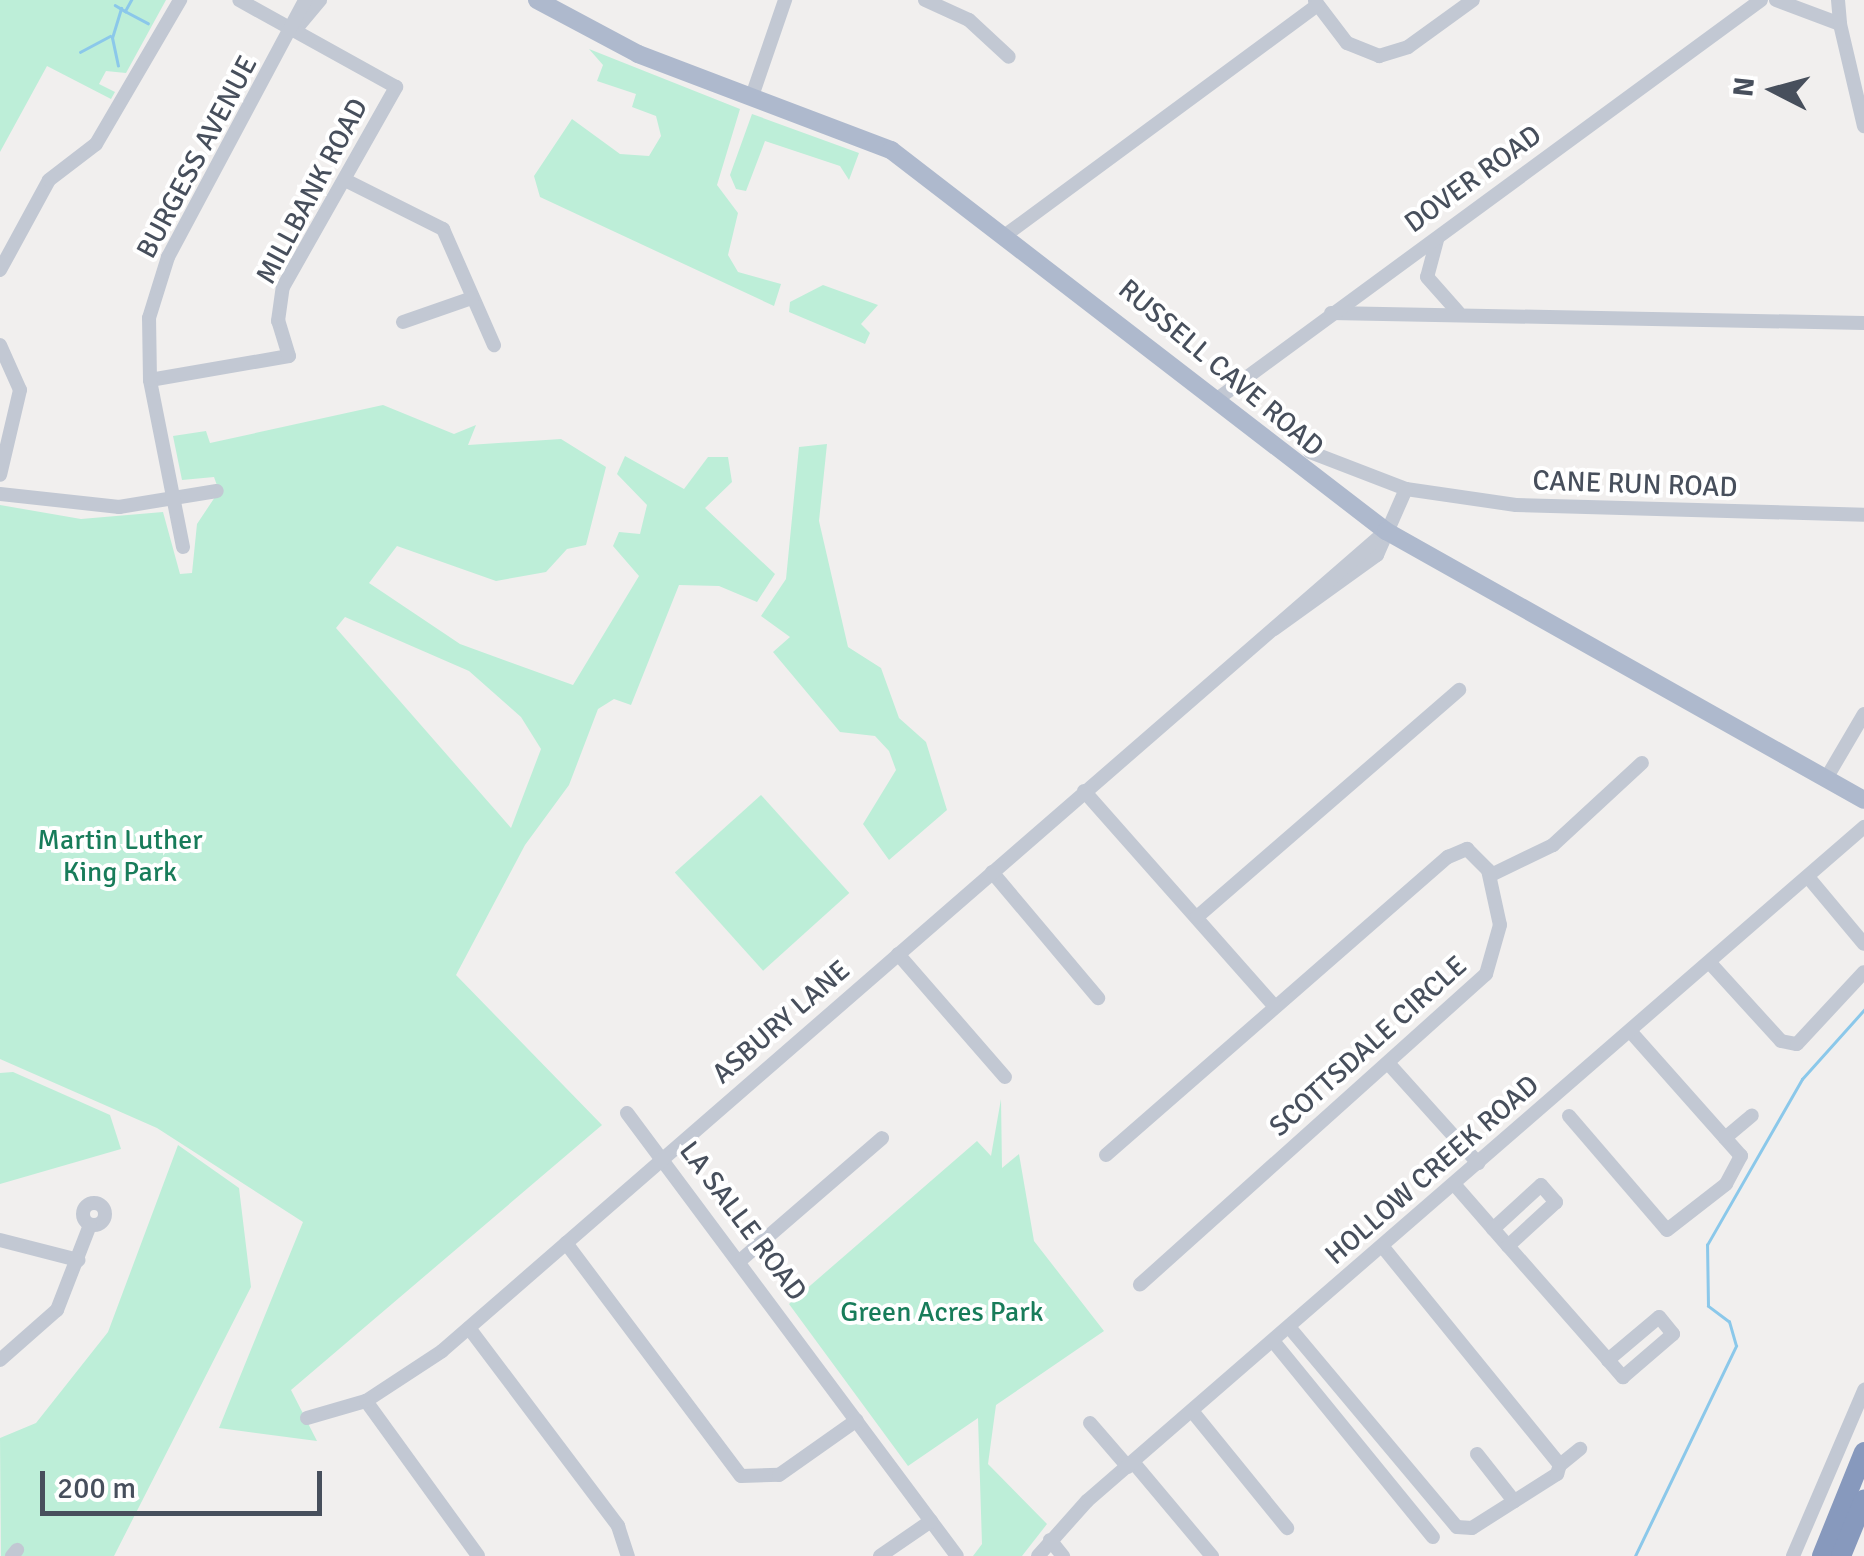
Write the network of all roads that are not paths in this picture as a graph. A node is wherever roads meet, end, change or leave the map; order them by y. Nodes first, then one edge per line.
1 (180, 0) edge
2 (239, 0) edge
3 (305, 0) edge
4 (320, 0) edge
5 (537, 0) edge
6 (785, 0) edge
7 (925, 0) edge
8 (1473, 0) edge
9 (1760, 0) edge
10 (1774, 0) edge
11 (1838, 0) edge
12 (1316, 2) edge
13 (1840, 24) junction
14 (294, 30) junction
15 (1010, 58) dead end
16 (752, 96) junction
17 (1864, 126) edge
18 (345, 180) junction
19 (1444, 232) junction
20 (1008, 234) junction
21 (0, 270) edge
22 (472, 298) junction
23 (1331, 314) junction
24 (1466, 315) junction
25 (1864, 315) edge
26 (403, 322) dead end
27 (1847, 323) junction
28 (1864, 323) edge
29 (0, 345) edge
30 (494, 345) dead end
31 (150, 380) junction
32 (1216, 400) junction
33 (1310, 452) dead end
34 (0, 475) edge
35 (1406, 490) junction
36 (217, 491) dead end
37 (0, 494) edge
38 (172, 497) junction
39 (1864, 515) edge
40 (1386, 531) junction
41 (183, 547) dead end
42 (1459, 690) dead end
43 (1864, 714) edge
44 (1642, 764) dead end
45 (1826, 777) junction
46 (1084, 791) junction
47 (1864, 800) edge
48 (1864, 827) edge
49 (992, 872) junction
50 (1490, 875) junction
51 (1808, 877) junction
52 (1197, 918) junction
53 (1864, 944) edge
54 (898, 954) junction
55 (1710, 964) junction
56 (1864, 972) edge
57 (1098, 998) dead end
58 (1275, 1007) junction
59 (1631, 1032) junction
60 (1388, 1063) junction
61 (1005, 1077) dead end
62 (627, 1113) dead end
63 (1752, 1115) dead end
64 (1569, 1116) dead end
65 (882, 1138) dead end
66 (1725, 1138) junction
67 (1106, 1155) dead end
68 (664, 1156) junction
69 (1478, 1164) junction
70 (1454, 1184) junction
71 (90, 1225) dead end
72 (1493, 1229) junction
73 (0, 1240) edge
74 (566, 1243) junction
75 (1382, 1246) junction
76 (1508, 1246) junction
77 (742, 1259) junction
78 (78, 1260) junction
79 (1140, 1284) dead end
80 (1290, 1327) junction
81 (469, 1328) junction
82 (1273, 1341) junction
83 (0, 1360) edge
84 (1608, 1360) junction
85 (1864, 1390) edge
86 (366, 1401) junction
87 (1192, 1411) junction
88 (307, 1418) dead end
89 (857, 1420) junction
90 (1090, 1422) dead end
91 (1580, 1450) dead end
92 (1864, 1452) edge
93 (1477, 1454) dead end
94 (1131, 1464) junction
95 (1560, 1465) junction
96 (1864, 1500) edge
97 (1514, 1501) junction
98 (931, 1521) junction
99 (1287, 1528) dead end
100 (1433, 1536) dead end
101 (1050, 1540) junction
102 (478, 1556) edge
103 (628, 1556) edge
104 (880, 1556) edge
105 (957, 1556) edge
106 (1038, 1556) edge
107 (1063, 1556) edge
108 (1212, 1556) edge
109 (1792, 1556) edge
110 (1822, 1556) edge
111 (1841, 1556) edge

1 - 21 street
2 - 14 street, MILLBANK ROAD
3 - 14 street, BURGESS AVENUE
4 - 14 street, BURGESS AVENUE
5 - 16 main road, RUSSELL CAVE ROAD
6 - 16 street
7 - 15 street
8 - 12 street
9 - 10 street
9 - 19 street, DOVER ROAD
10 - 13 street
11 - 13 street
12 - 20 street
13 - 17 street
14 - 18 street, MILLBANK ROAD
14 - 31 street, BURGESS AVENUE
16 - 20 main road, RUSSELL CAVE ROAD
18 - 22 street
18 - 31 street, MILLBANK ROAD
19 - 23 street, DOVER ROAD
19 - 24 street
20 - 32 main road, RUSSELL CAVE ROAD
22 - 26 street
22 - 30 street
23 - 24 street
23 - 32 street, DOVER ROAD
24 - 27 street
25 - 27 street
27 - 28 street
29 - 34 street
31 - 38 street, BURGESS AVENUE
32 - 40 main road, RUSSELL CAVE ROAD
33 - 35 street, CANE RUN ROAD
35 - 39 street, CANE RUN ROAD
35 - 40 street
36 - 38 street
37 - 38 street
38 - 41 street, BURGESS AVENUE
40 - 45 main road, RUSSELL CAVE ROAD
40 - 46 street, ASBURY LANE
42 - 52 street
43 - 45 street
44 - 50 street
45 - 47 main road, RUSSELL CAVE ROAD
46 - 49 street, ASBURY LANE
46 - 52 street
48 - 51 street, HOLLOW CREEK ROAD
49 - 54 street, ASBURY LANE
49 - 57 street
50 - 58 street
50 - 60 street, SCOTTSDALE CIRCLE
51 - 53 street
51 - 55 street, HOLLOW CREEK ROAD
52 - 58 street
54 - 61 street
54 - 68 street, ASBURY LANE
55 - 56 street
55 - 59 street, HOLLOW CREEK ROAD
58 - 67 street
59 - 66 street
59 - 69 street, HOLLOW CREEK ROAD
60 - 69 street
60 - 79 street, SCOTTSDALE CIRCLE
62 - 68 street, LA SALLE ROAD
63 - 66 street
64 - 66 street
65 - 77 street
68 - 74 street, ASBURY LANE
68 - 77 street, LA SALLE ROAD
69 - 70 street, HOLLOW CREEK ROAD
70 - 72 street
70 - 75 street, HOLLOW CREEK ROAD
71 - 78 street
72 - 76 street
72 - 76 street
73 - 78 street
74 - 81 street, ASBURY LANE
74 - 89 street
75 - 80 street, HOLLOW CREEK ROAD
75 - 95 street
76 - 84 street
77 - 89 street, LA SALLE ROAD
78 - 83 street
80 - 82 street, HOLLOW CREEK ROAD
80 - 97 street
81 - 86 street, ASBURY LANE
81 - 103 street
82 - 87 street, HOLLOW CREEK ROAD
82 - 100 street
84 - 84 street
85 - 109 street
86 - 88 street, ASBURY LANE
86 - 102 street
87 - 94 street, HOLLOW CREEK ROAD
87 - 99 street
89 - 98 street, LA SALLE ROAD
90 - 94 street
91 - 95 street
92 - 110 highway
93 - 97 street
94 - 101 street, HOLLOW CREEK ROAD
94 - 108 street
95 - 97 street
96 - 111 highway
98 - 104 street
98 - 105 street, LA SALLE ROAD
101 - 106 street, HOLLOW CREEK ROAD
101 - 107 street

